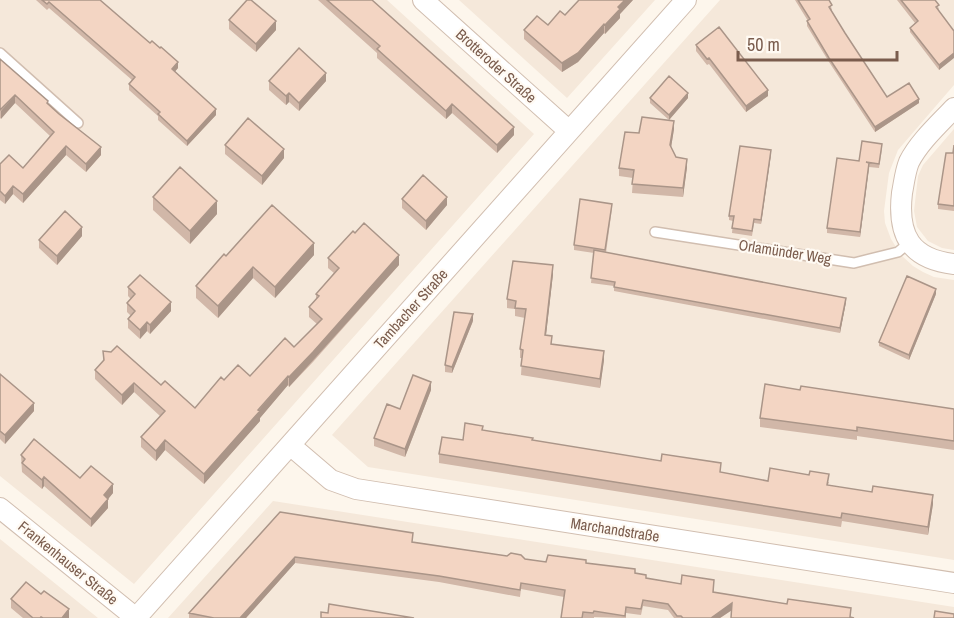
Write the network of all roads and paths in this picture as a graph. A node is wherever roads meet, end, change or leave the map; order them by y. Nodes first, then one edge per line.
1 (423, 0) edge
2 (686, 0) edge
3 (0, 53) edge
4 (954, 108) edge
5 (78, 123) dead end
6 (569, 131) junction
7 (656, 232) dead end
8 (910, 242) junction
9 (954, 264) edge
10 (290, 445) junction
11 (0, 508) edge
12 (954, 583) edge
13 (136, 618) edge

1 - 6 street, Brotteroder Straße
2 - 6 street, Tambacher Straße
3 - 5 lane
4 - 8 street
6 - 10 street, Tambacher Straße
7 - 8 lane, Orlamünder Weg
8 - 9 street
10 - 12 street, Marchandstraße
10 - 13 street, Tambacher Straße
11 - 13 street, Frankenhauser Straße

